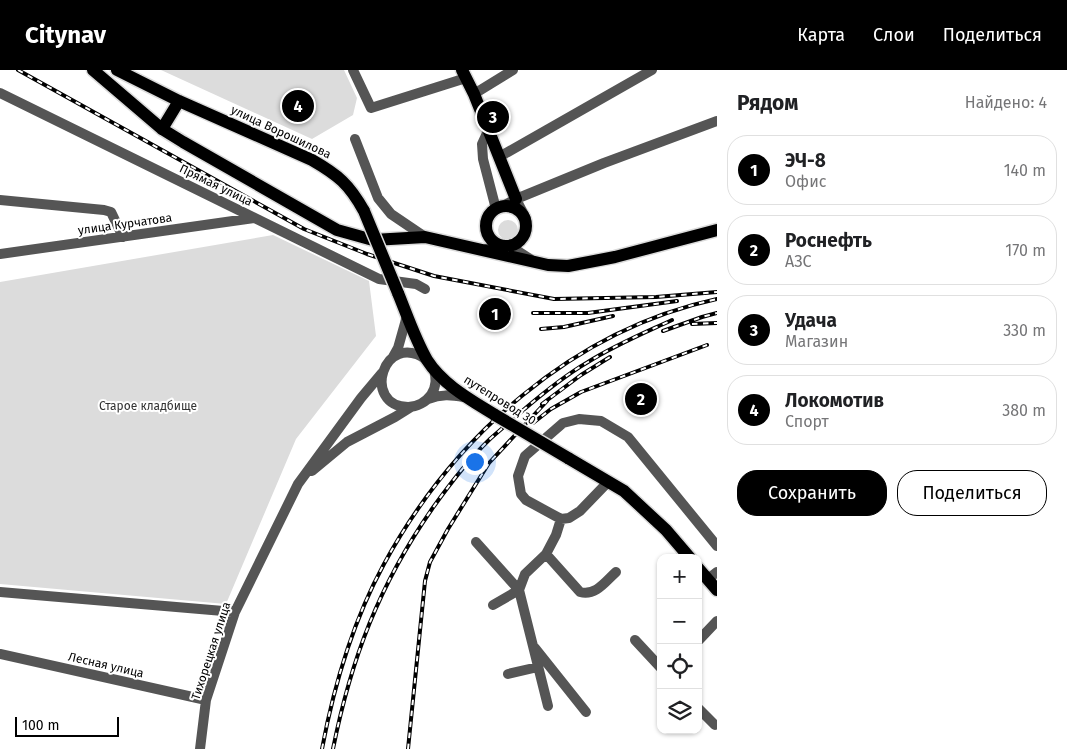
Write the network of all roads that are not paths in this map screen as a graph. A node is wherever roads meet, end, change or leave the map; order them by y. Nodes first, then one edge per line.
1 (93, 70) edge
2 (117, 70) edge
3 (353, 70) edge
4 (513, 70) edge
5 (652, 70) edge
6 (464, 74) edge
7 (0, 93) edge
8 (474, 94) junction
9 (179, 101) junction
10 (717, 121) edge
11 (162, 129) junction
12 (488, 130) junction
13 (356, 139) dead end
14 (499, 158) junction
15 (516, 198) junction
16 (0, 200) edge
17 (499, 208) junction
18 (364, 210) joint
19 (254, 218) junction
20 (526, 219) junction
21 (717, 230) edge
22 (526, 233) junction
23 (123, 237) junction
24 (425, 237) junction
25 (506, 246) junction
26 (483, 250) junction
27 (0, 254) edge
28 (534, 262) junction
29 (425, 289) dead end
30 (407, 316) junction
31 (392, 358) junction
32 (431, 364) junction
33 (382, 373) junction
34 (464, 397) junction
35 (428, 400) junction
36 (411, 407) junction
37 (608, 482) junction
38 (298, 484) junction
39 (561, 519) junction
40 (476, 542) dead end
41 (717, 546) edge
42 (546, 554) junction
43 (687, 554) edge
44 (616, 572) dead end
45 (712, 576) edge
46 (519, 590) junction
47 (717, 590) edge
48 (0, 592) edge
49 (492, 606) dead end
50 (235, 612) junction
51 (717, 621) edge
52 (702, 637) edge
53 (635, 640) dead end
54 (533, 646) junction
55 (0, 654) edge
56 (657, 664) edge
57 (538, 667) junction
58 (508, 674) dead end
59 (206, 700) junction
60 (548, 706) dead end
61 (586, 712) dead end
62 (702, 712) edge
63 (715, 726) dead end
64 (200, 749) edge

1 - 11 main road
2 - 9 main road, улица Ворошилова
3 - 6 street
4 - 8 street
5 - 14 street
6 - 8 main road
7 - 19 street, Прямая улица
8 - 12 main road
9 - 11 main road
9 - 18 main road, улица Ворошилова
10 - 15 street
11 - 24 main road
12 - 14 main road
12 - 17 street
13 - 24 street
14 - 15 main road
15 - 17 street
15 - 20 street
16 - 23 street
17 - 20 main road
17 - 25 main road
18 - 30 main road, путепровод 30, bridge
19 - 23 street, улица Курчатова
19 - 29 street, Прямая улица
20 - 22 main road
21 - 28 main road
22 - 25 main road
22 - 28 main road
23 - 27 street, улица Курчатова
24 - 26 main road
25 - 26 street
25 - 28 street
26 - 28 main road
30 - 31 street
30 - 32 main road, путепровод 30
31 - 32 street
31 - 33 street
32 - 34 main road, путепровод 30
32 - 35 street
33 - 36 street
33 - 38 street
34 - 35 street
34 - 37 main road, путепровод 30, bridge
35 - 36 street
36 - 38 street
37 - 39 street
37 - 43 main road, путепровод 30
38 - 50 street, Тихорецкая улица
39 - 41 street
39 - 42 street
40 - 46 street
42 - 44 street
42 - 46 street
45 - 47 main road
46 - 49 street
46 - 54 street
48 - 50 street
50 - 59 street, Тихорецкая улица
51 - 52 street
53 - 56 street
54 - 57 street
54 - 61 street
55 - 59 street, Лесная улица
57 - 58 street
57 - 60 street
59 - 64 street, Тихорецкая улица
62 - 63 street

